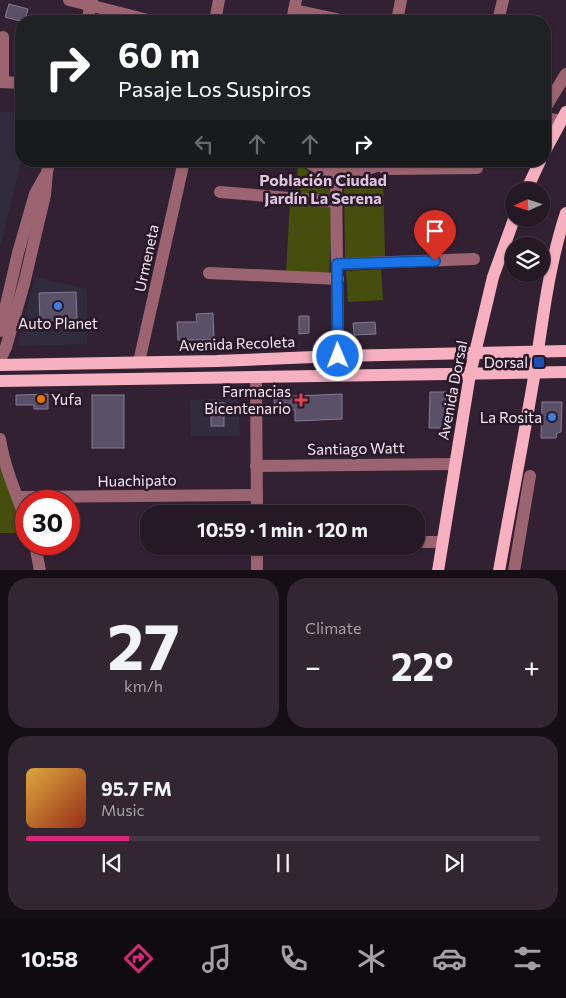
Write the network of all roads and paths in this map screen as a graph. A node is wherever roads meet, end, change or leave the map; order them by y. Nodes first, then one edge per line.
1 (69, 0) edge
2 (219, 0) edge
3 (401, 0) edge
4 (503, 0) edge
5 (91, 3) edge
6 (294, 10) edge
7 (132, 15) edge
8 (215, 15) edge
9 (318, 15) edge
10 (397, 15) edge
11 (499, 15) edge
12 (3, 37) dead end
13 (566, 74) edge
14 (1, 82) edge
15 (15, 82) edge
16 (551, 98) edge
17 (563, 117) edge
18 (551, 140) edge
19 (48, 167) edge
20 (49, 167) edge
21 (183, 167) edge
22 (317, 167) edge
23 (373, 167) edge
24 (384, 167) edge
25 (537, 167) edge
26 (477, 168) dead end
27 (336, 172) junction
28 (530, 182) edge
29 (220, 192) dead end
30 (337, 202) junction
31 (566, 213) edge
32 (511, 228) edge
33 (562, 243) edge
34 (474, 259) dead end
35 (337, 264) junction
36 (209, 274) dead end
37 (338, 279) junction
38 (0, 331) edge
39 (538, 351) junction
40 (566, 351) edge
41 (475, 353) junction
42 (338, 356) junction
43 (0, 360) edge
44 (139, 362) junction
45 (0, 365) edge
46 (566, 372) edge
47 (534, 373) junction
48 (470, 374) junction
49 (256, 377) junction
50 (122, 379) junction
51 (0, 381) edge
52 (0, 439) edge
53 (455, 464) junction
54 (256, 466) junction
55 (530, 476) dead end
56 (15, 491) edge
57 (257, 495) junction
58 (80, 496) edge
59 (257, 505) edge
60 (425, 542) edge
61 (442, 542) junction
62 (37, 555) edge
63 (257, 555) edge
64 (40, 570) edge
65 (257, 570) edge
66 (438, 570) edge
67 (499, 570) edge
68 (514, 570) edge

1 - 5 street
2 - 8 street
3 - 10 street
4 - 11 street
5 - 7 street
6 - 9 street
12 - 14 street
13 - 16 street
14 - 15 street
17 - 18 main road
19 - 38 street
20 - 43 street
21 - 44 street, Urmeneta
22 - 27 street
23 - 27 street
24 - 26 street
25 - 28 main road
27 - 30 street
29 - 30 street
30 - 35 street
31 - 33 main road
32 - 41 main road, Avenida Dorsal
33 - 39 main road
34 - 35 street
35 - 37 street
36 - 37 street
37 - 42 street
39 - 40 main road, Avenida Recoleta
39 - 41 main road, Avenida Recoleta
39 - 47 main road
41 - 42 main road, Avenida Recoleta
41 - 48 main road, Avenida Dorsal
42 - 44 main road, Avenida Recoleta
44 - 45 main road, Avenida Recoleta
44 - 50 main road
46 - 47 main road
47 - 48 main road
47 - 67 main road
48 - 49 main road
48 - 53 main road, Avenida Dorsal
49 - 50 main road
49 - 54 street
50 - 51 main road
52 - 56 street
53 - 54 street, Santiago Watt
53 - 61 main road, Avenida Dorsal
54 - 57 street
55 - 68 street
57 - 58 street, Huachipato
57 - 59 street
60 - 61 street
61 - 66 main road, Avenida Dorsal
62 - 64 street
63 - 65 street

